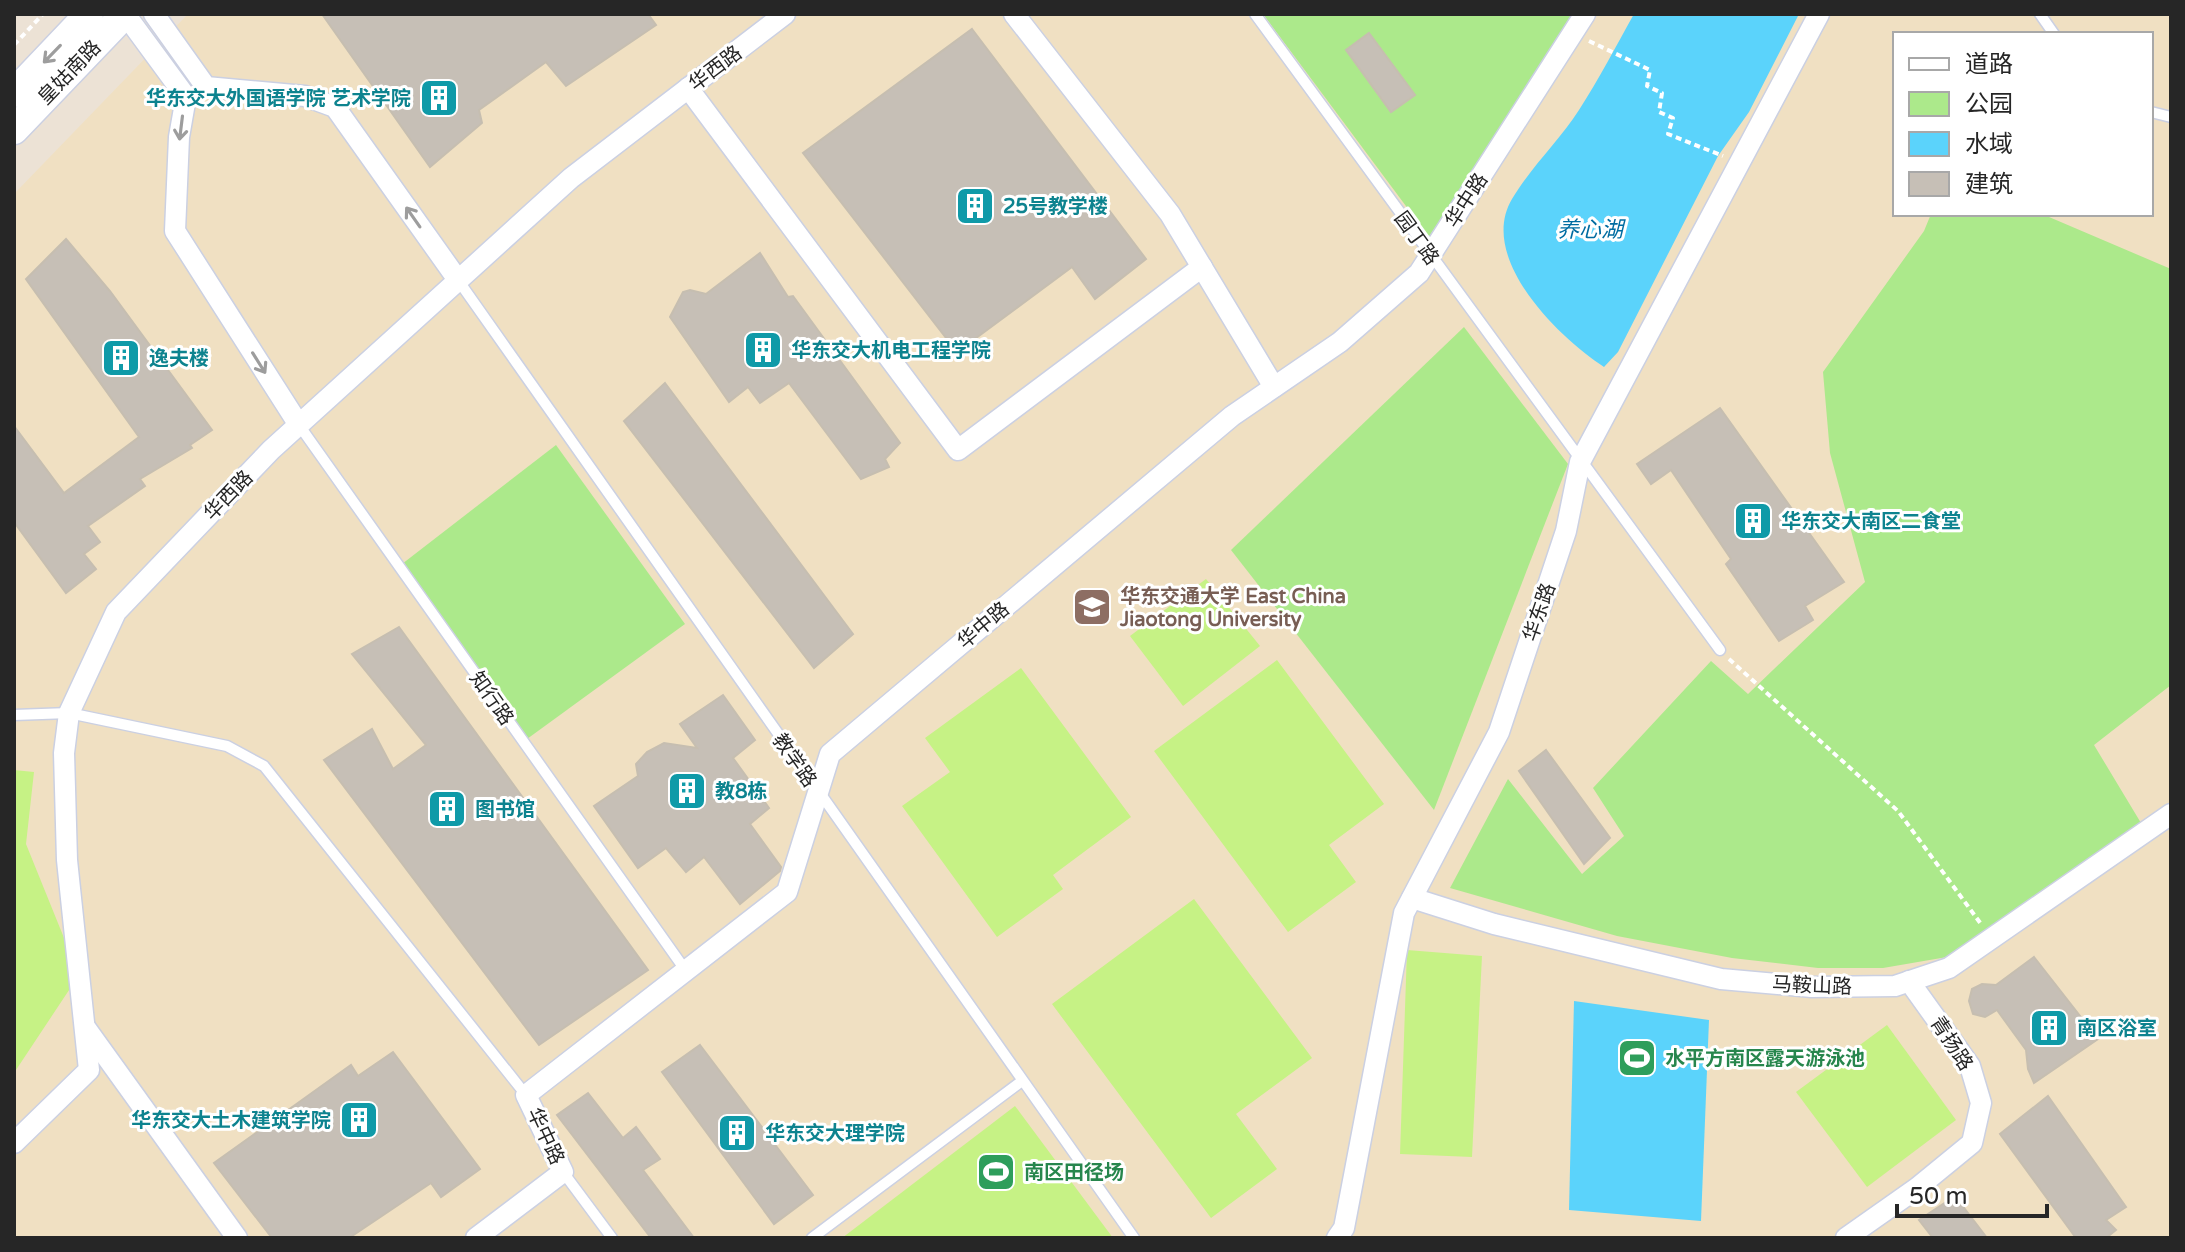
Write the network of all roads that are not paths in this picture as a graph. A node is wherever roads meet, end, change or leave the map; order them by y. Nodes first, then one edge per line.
1 (89, 14) edge
2 (125, 14) edge
3 (154, 14) edge
4 (785, 14) edge
5 (1014, 14) edge
6 (1255, 14) edge
7 (1585, 14) edge
8 (1819, 14) edge
9 (2040, 14) edge
10 (2053, 32) edge
11 (688, 88) junction
12 (14, 93) edge
13 (14, 130) edge
14 (1430, 256) junction
15 (1202, 267) junction
16 (458, 280) junction
17 (1274, 387) junction
18 (299, 425) junction
19 (1580, 462) junction
20 (1720, 650) road end
21 (69, 713) junction
22 (14, 715) edge
23 (818, 793) junction
24 (2171, 814) edge
25 (1412, 898) junction
26 (686, 972) junction
27 (1909, 981) junction
28 (84, 1025) junction
29 (1022, 1081) junction
30 (526, 1095) junction
31 (14, 1143) edge
32 (563, 1172) junction
33 (237, 1238) edge
34 (476, 1238) edge
35 (612, 1238) edge
36 (812, 1238) edge
37 (1134, 1238) edge
38 (1337, 1238) edge
39 (1846, 1238) edge

1 -> 12 street, 皇姑南路
2 - 13 street, 皇姑南路
2 -> 18 street
16 -> 3 street
4 - 11 street, 华西路
5 - 15 street
6 - 14 lane, 园丁路
7 - 14 street, 华中路
8 - 19 street, 华东路
9 - 10 lane
11 - 15 street
11 - 16 street, 华西路
14 - 17 street, 华中路
14 - 19 lane, 园丁路
15 - 17 street
16 - 18 street, 华西路
16 - 23 lane, 教学路
17 - 23 street, 华中路
18 - 21 street, 华西路
18 - 26 lane, 知行路
19 - 20 lane, 园丁路
19 - 25 street, 华东路
21 - 22 lane
21 - 28 street, 华西路
21 - 30 lane
23 - 26 street, 华中路
23 - 29 lane, 教学路
24 - 27 street, 马鞍山路
25 - 27 street, 马鞍山路
25 - 38 street, 华东路
26 - 30 street, 华中路
27 - 39 street, 青扬路
28 - 31 street, 华西路
28 - 33 street
29 - 36 lane
29 - 37 lane, 教学路
30 - 32 street, 华中路
32 - 34 street, 华中路
32 - 35 lane

